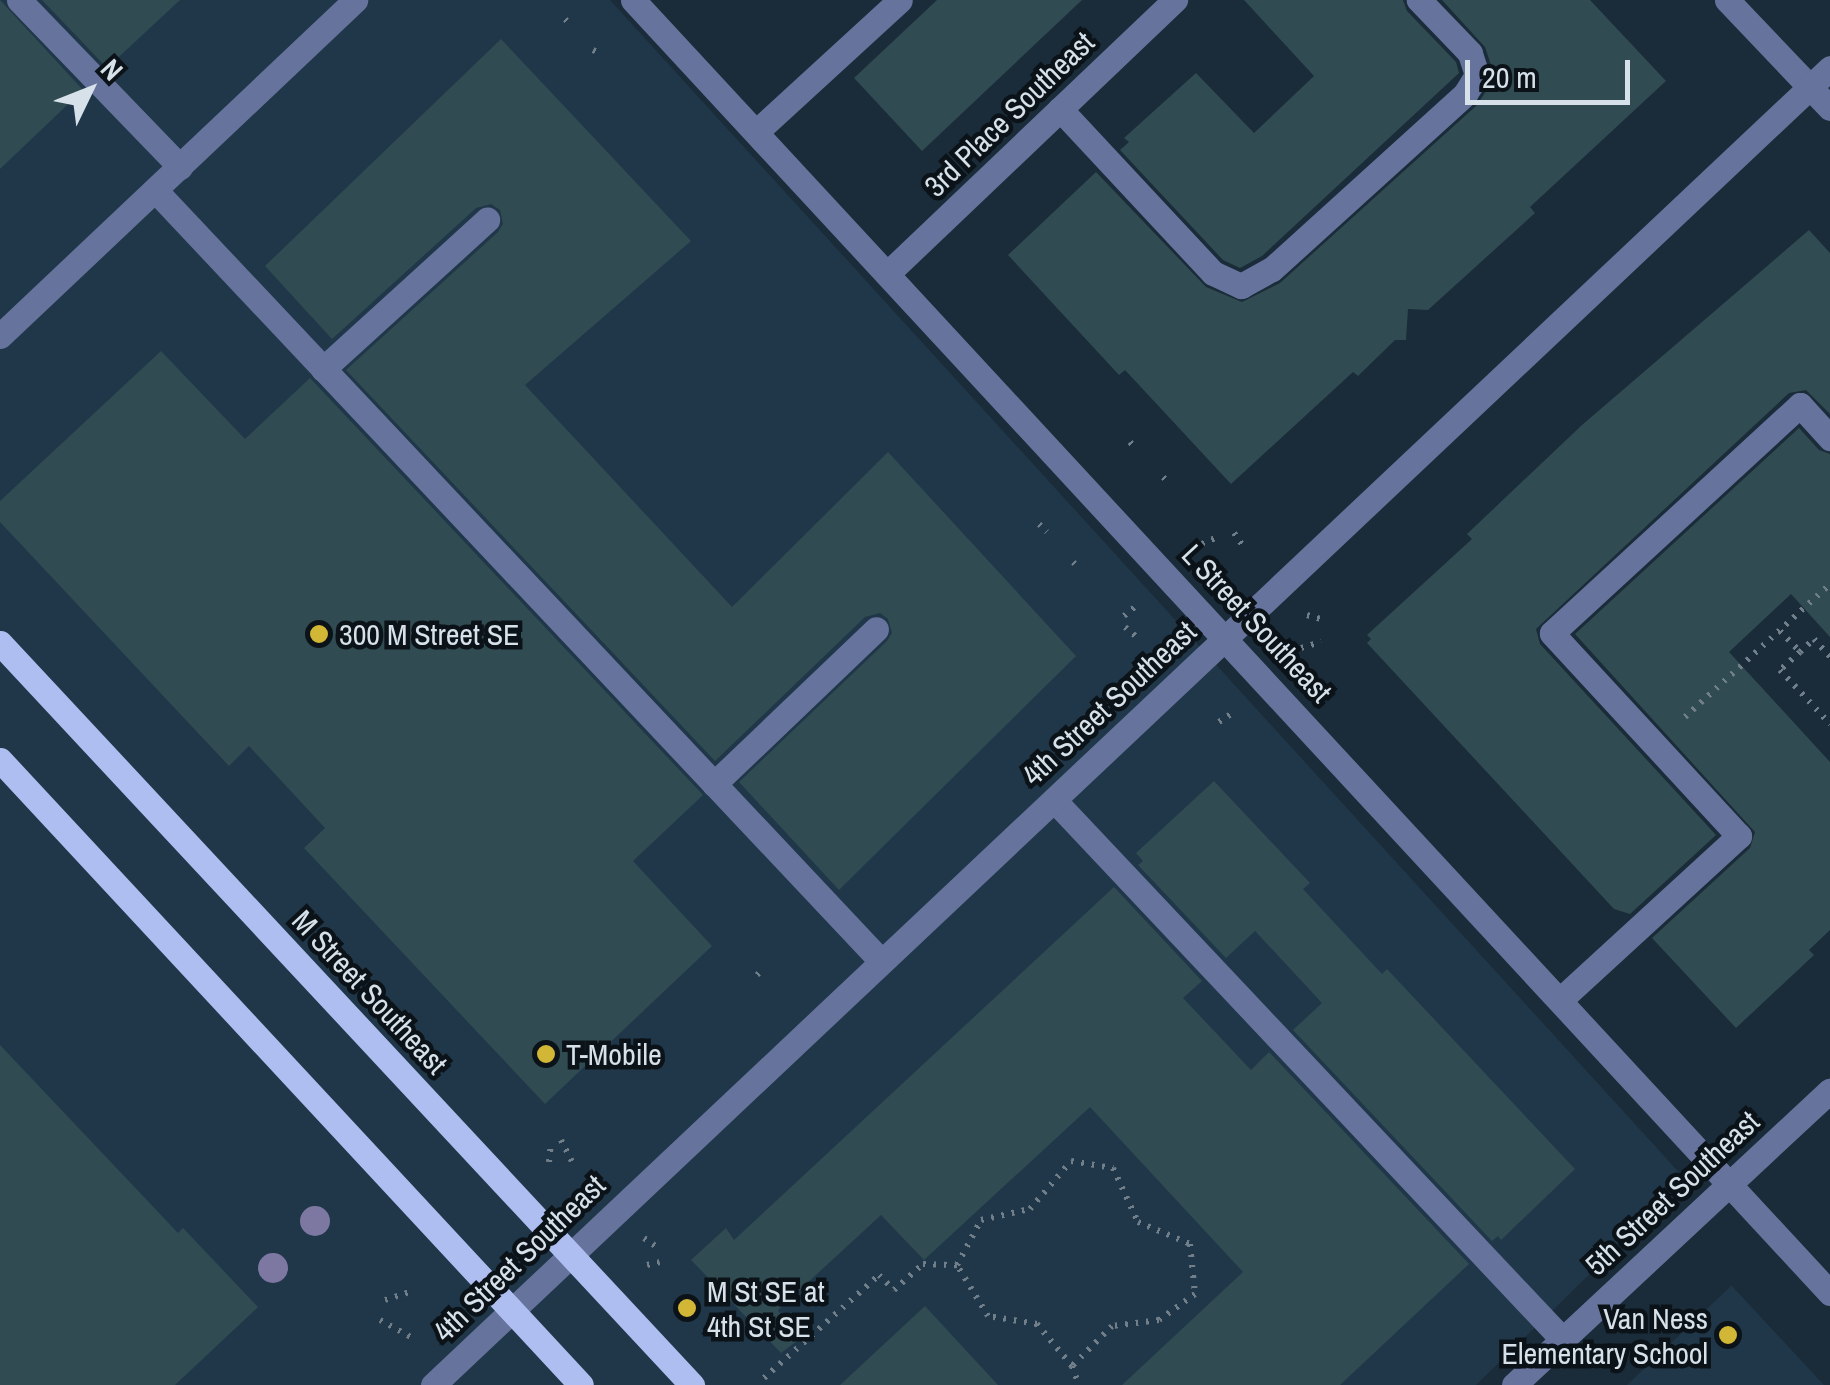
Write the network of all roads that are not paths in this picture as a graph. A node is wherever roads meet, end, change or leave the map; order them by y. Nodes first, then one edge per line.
1 (19, 0) edge
2 (355, 0) edge
3 (633, 0) edge
4 (900, 0) edge
5 (1175, 0) edge
6 (1419, 0) edge
7 (1728, 0) edge
8 (1830, 68) edge
9 (1810, 87) junction
10 (1830, 108) edge
11 (1060, 109) junction
12 (756, 132) junction
13 (180, 167) junction
14 (155, 190) junction
15 (487, 220) dead end
16 (888, 274) junction
17 (0, 336) edge
18 (323, 369) junction
19 (1830, 438) edge
20 (876, 629) dead end
21 (1226, 638) junction
22 (0, 643) edge
23 (0, 760) edge
24 (714, 784) junction
25 (1054, 800) junction
26 (880, 961) junction
27 (1560, 1000) junction
28 (1830, 1090) edge
29 (1729, 1185) junction
30 (569, 1254) junction
31 (1830, 1293) edge
32 (511, 1310) junction
33 (1563, 1340) junction
34 (432, 1385) edge
35 (580, 1385) edge
36 (692, 1385) edge
37 (1514, 1385) edge

1 - 13 street
2 - 13 street
3 - 12 street, L Street Southeast
4 - 12 street
5 - 11 street, 3rd Place Southeast
6 - 11 street
7 - 9 street
8 - 9 street, 4th Street Southeast
9 - 10 street
9 - 21 street, 4th Street Southeast
11 - 16 street, 3rd Place Southeast
12 - 16 street, L Street Southeast
13 - 14 street
14 - 17 street
14 - 18 street
15 - 18 street
16 - 21 street, L Street Southeast
18 - 24 street
19 - 27 street
20 - 24 street
21 - 25 street, 4th Street Southeast
21 - 27 street, L Street Southeast
22 - 30 main road, M Street Southeast
23 - 32 main road
24 - 26 street
25 - 26 street, 4th Street Southeast
25 - 33 street
26 - 30 street, 4th Street Southeast
27 - 29 street, L Street Southeast
28 - 29 street, 5th Street Southeast
29 - 31 street, L Street Southeast
29 - 33 street, 5th Street Southeast
30 - 32 street, 4th Street Southeast
30 - 36 main road, M Street Southeast
32 - 34 street, 4th Street Southeast
32 - 35 main road
33 - 37 street, 5th Street Southeast

